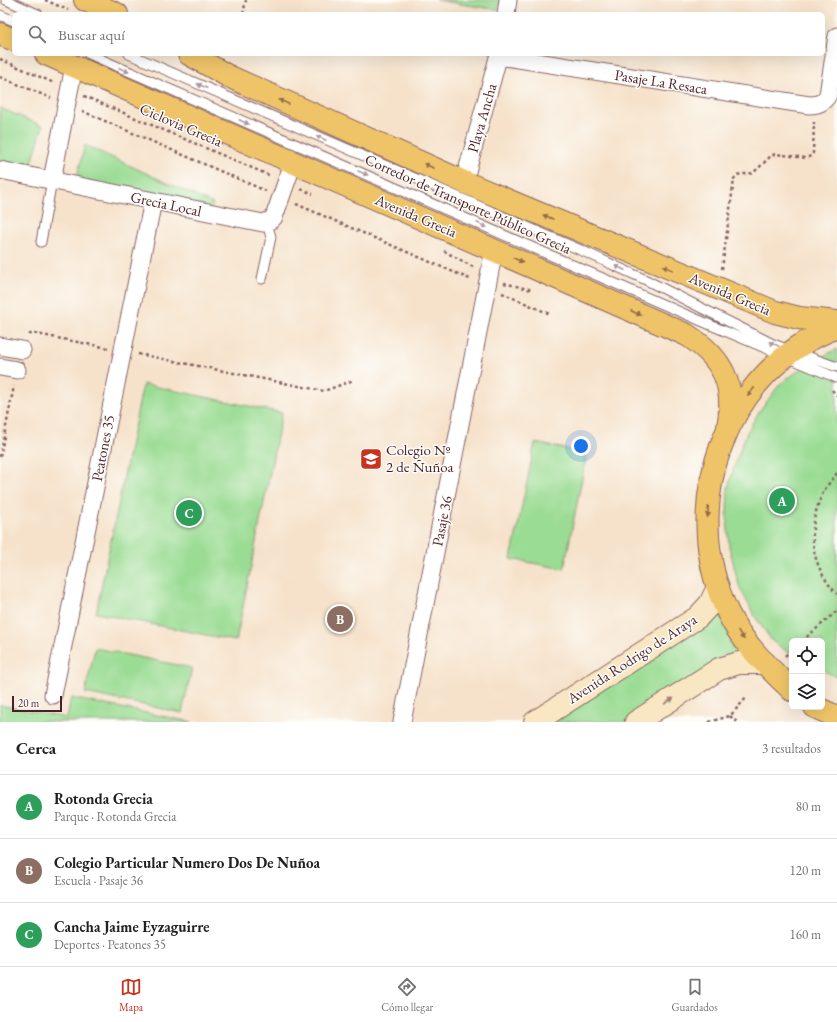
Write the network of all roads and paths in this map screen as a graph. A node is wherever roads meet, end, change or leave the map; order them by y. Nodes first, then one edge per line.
1 (6, 0) edge
2 (45, 0) edge
3 (246, 0) edge
4 (508, 0) edge
5 (78, 6) edge
6 (33, 12) edge
7 (106, 12) edge
8 (243, 12) edge
9 (506, 12) edge
10 (0, 15) edge
11 (12, 20) edge
12 (0, 34) edge
13 (837, 36) edge
14 (12, 39) edge
15 (58, 56) edge
16 (134, 56) edge
17 (193, 56) edge
18 (499, 56) edge
19 (505, 56) edge
20 (0, 60) edge
21 (81, 60) edge
22 (56, 83) dead end
23 (82, 94) dead end
24 (819, 104) junction
25 (293, 163) junction
26 (0, 170) edge
27 (272, 177) dead end
28 (52, 180) junction
29 (464, 182) junction
30 (153, 201) junction
31 (267, 223) junction
32 (41, 242) dead end
33 (494, 250) junction
34 (262, 279) dead end
35 (719, 289) junction
36 (837, 322) edge
37 (837, 327) edge
38 (0, 346) edge
39 (22, 350) joint
40 (123, 351) junction
41 (788, 355) junction
42 (0, 366) edge
43 (837, 367) edge
44 (17, 370) joint
45 (837, 378) edge
46 (354, 380) dead end
47 (728, 427) junction
48 (0, 457) edge
49 (837, 474) edge
50 (718, 587) junction
51 (837, 594) edge
52 (837, 611) edge
53 (806, 638) edge
54 (789, 652) edge
55 (785, 656) dead end
56 (765, 663) junction
57 (789, 687) edge
58 (54, 695) dead end
59 (747, 697) dead end
60 (810, 710) edge
61 (822, 710) edge
62 (730, 716) junction
63 (837, 717) edge
64 (402, 722) edge
65 (535, 722) edge
66 (636, 722) edge
67 (709, 722) edge
68 (737, 722) edge
69 (817, 722) edge

1 - 6 lane
2 - 5 path
3 - 8 path
4 - 9 street
5 - 7 main road
10 - 11 lane
12 - 14 main road
13 - 24 street
15 - 21 main road, Avenida Grecia
41 -> 16 lane, Corredor de Transporte Público Grecia
29 -> 17 main road, Avenida Grecia
18 - 29 street, Playa Ancha
19 - 24 street, Pasaje La Resaca
20 - 22 path
21 - 25 main road, Avenida Grecia
21 - 28 street
21 -> 41 lane, Corredor de Transporte Público Grecia
23 - 27 path, Ciclovia Grecia
24 - 35 path
25 - 31 street
25 - 33 main road, Avenida Grecia
26 - 28 street, Grecia Local
28 - 30 street, Grecia Local
28 - 32 lane
35 -> 29 main road, Avenida Grecia
30 - 31 street, Grecia Local
30 - 40 street, Peatones 35
31 - 34 lane
33 -> 47 main road, Avenida Grecia
33 - 64 street, Pasaje 36
35 - 36 main road, Avenida Grecia
37 - 41 main road
38 - 39 street
39 - 40 path
40 - 46 path
40 - 58 street, Peatones 35
41 - 43 lane, Corredor de Transporte Público Grecia
41 - 45 lane, Corredor de Transporte Público Grecia
41 -> 47 main road
42 - 44 street
44 - 48 path
47 -> 50 main road
49 - 51 path
50 -> 56 main road
50 - 65 main road, Avenida Rodrigo de Araya
52 - 53 path
54 - 55 path
56 - 57 main road
66 -> 56 main road
59 - 62 path
60 - 69 main road
61 - 63 main road
62 - 67 path
62 - 68 path

